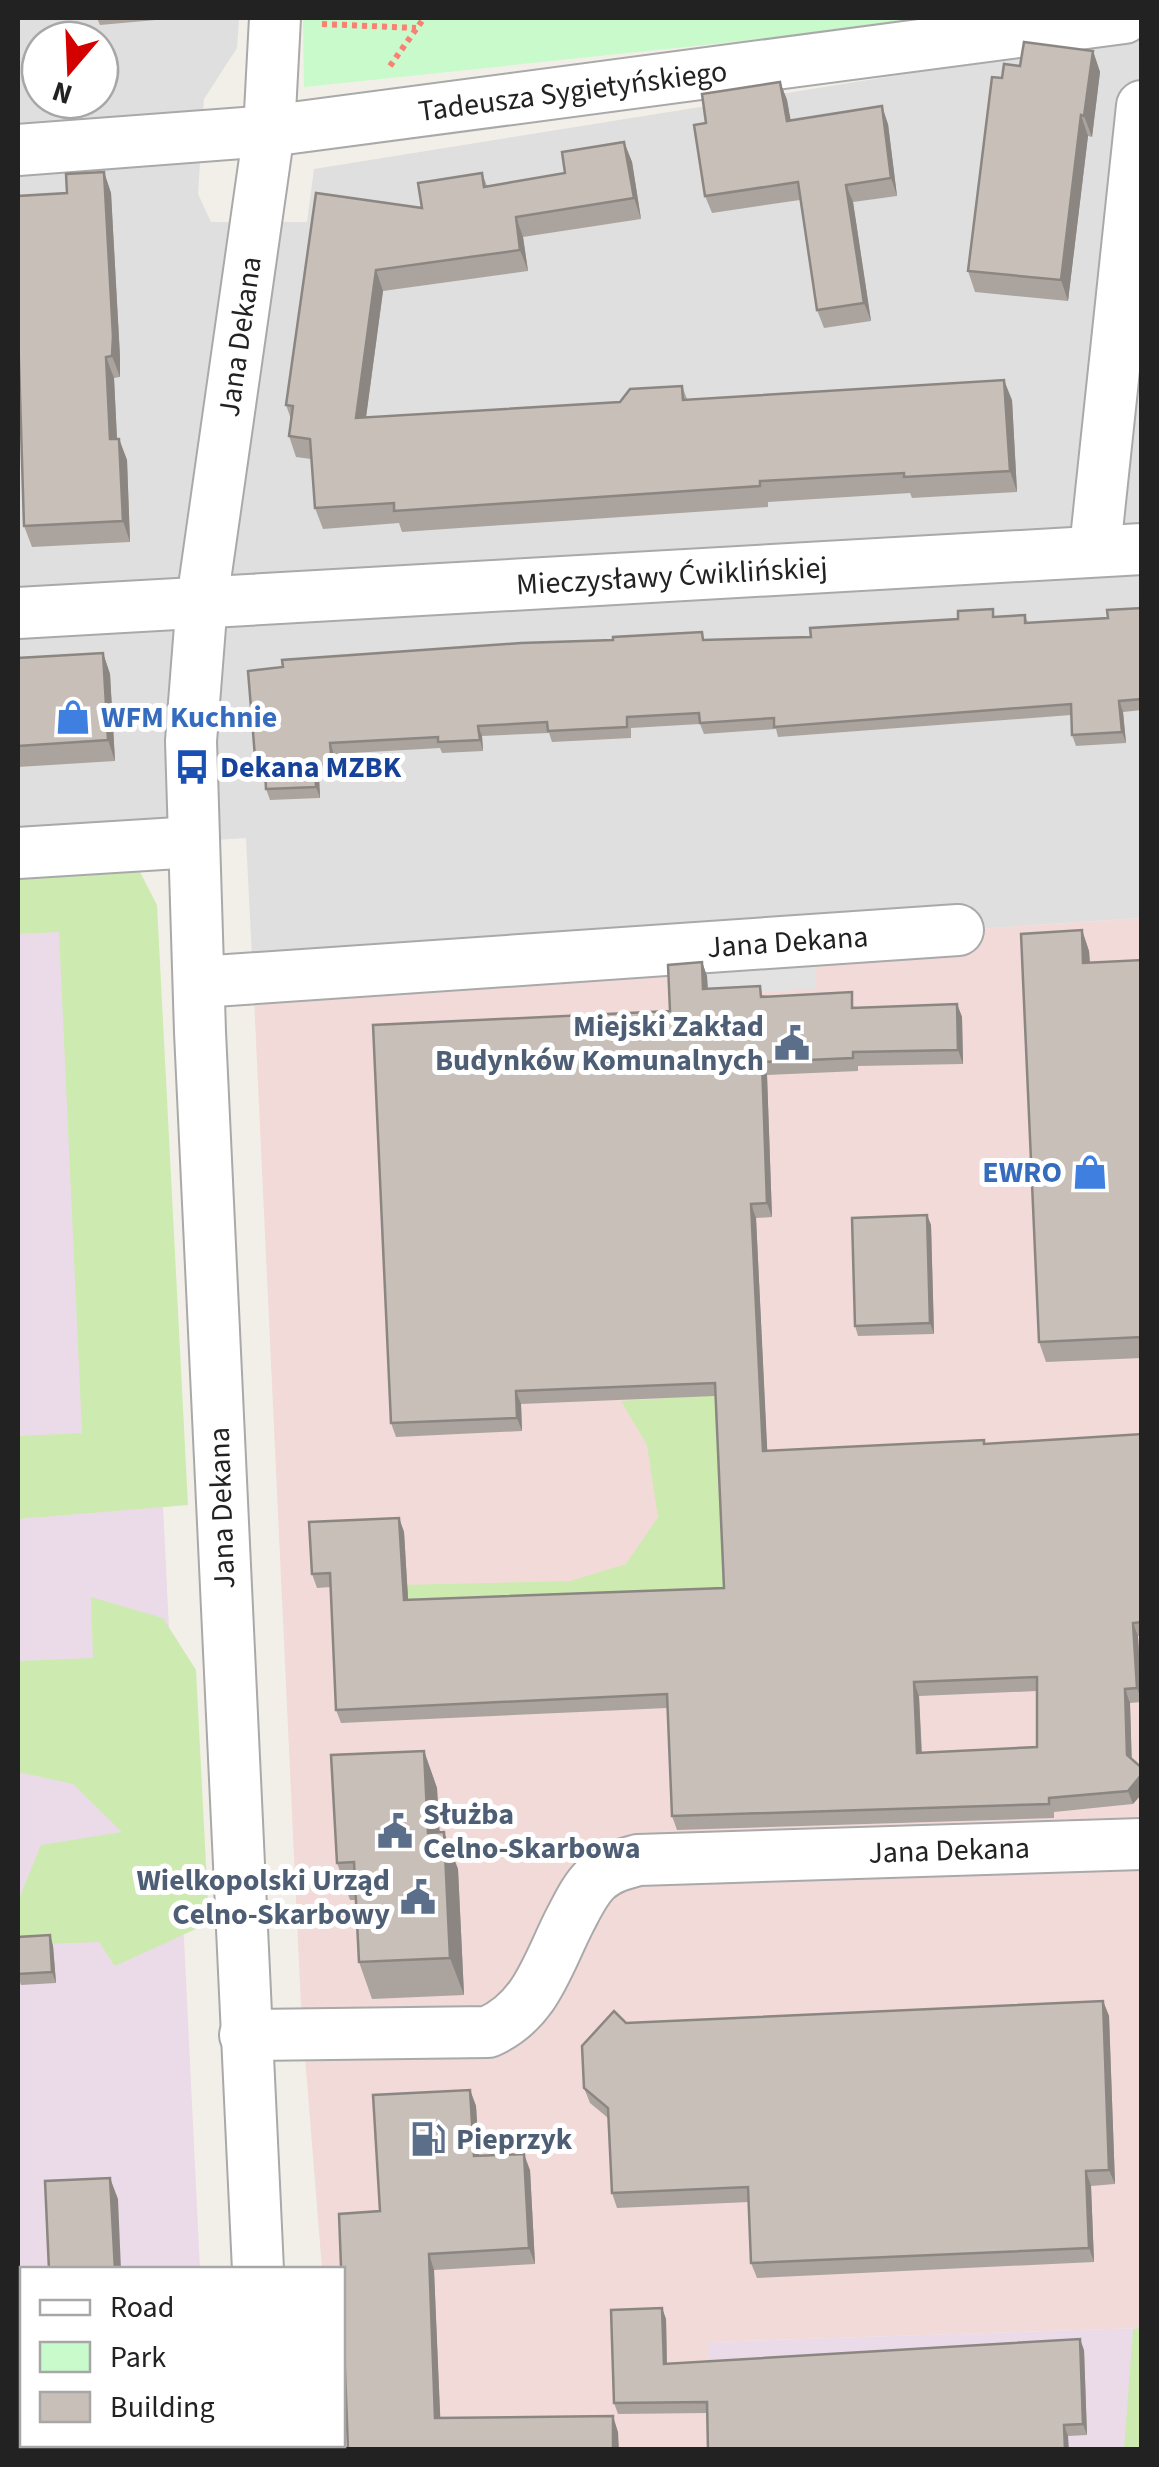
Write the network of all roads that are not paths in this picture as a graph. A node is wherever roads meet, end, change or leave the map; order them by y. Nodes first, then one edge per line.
1 (1124, 18) edge
2 (302, 24) edge
3 (1142, 106) edge
4 (270, 130) junction
5 (18, 150) edge
6 (1118, 549) edge
7 (202, 601) junction
8 (18, 613) edge
9 (194, 842) junction
10 (18, 853) edge
11 (958, 930) dead end
12 (199, 982) junction
13 (1142, 1844) edge
14 (246, 2035) junction
15 (258, 2267) edge

1 - 4 street, Tadeusza Sygietyńskiego
2 - 4 street, Jana Dekana
3 - 6 street
4 - 5 street, Tadeusza Sygietyńskiego
4 - 7 street, Jana Dekana
6 - 7 street, Mieczysławy Ćwiklińskiej
7 - 8 street, Mieczysławy Ćwiklińskiej
7 - 9 street, Jana Dekana
9 - 10 street
9 - 12 street, Jana Dekana
11 - 12 street, Jana Dekana
12 - 14 street, Jana Dekana
13 - 14 street, Jana Dekana
14 - 15 street, Jana Dekana

